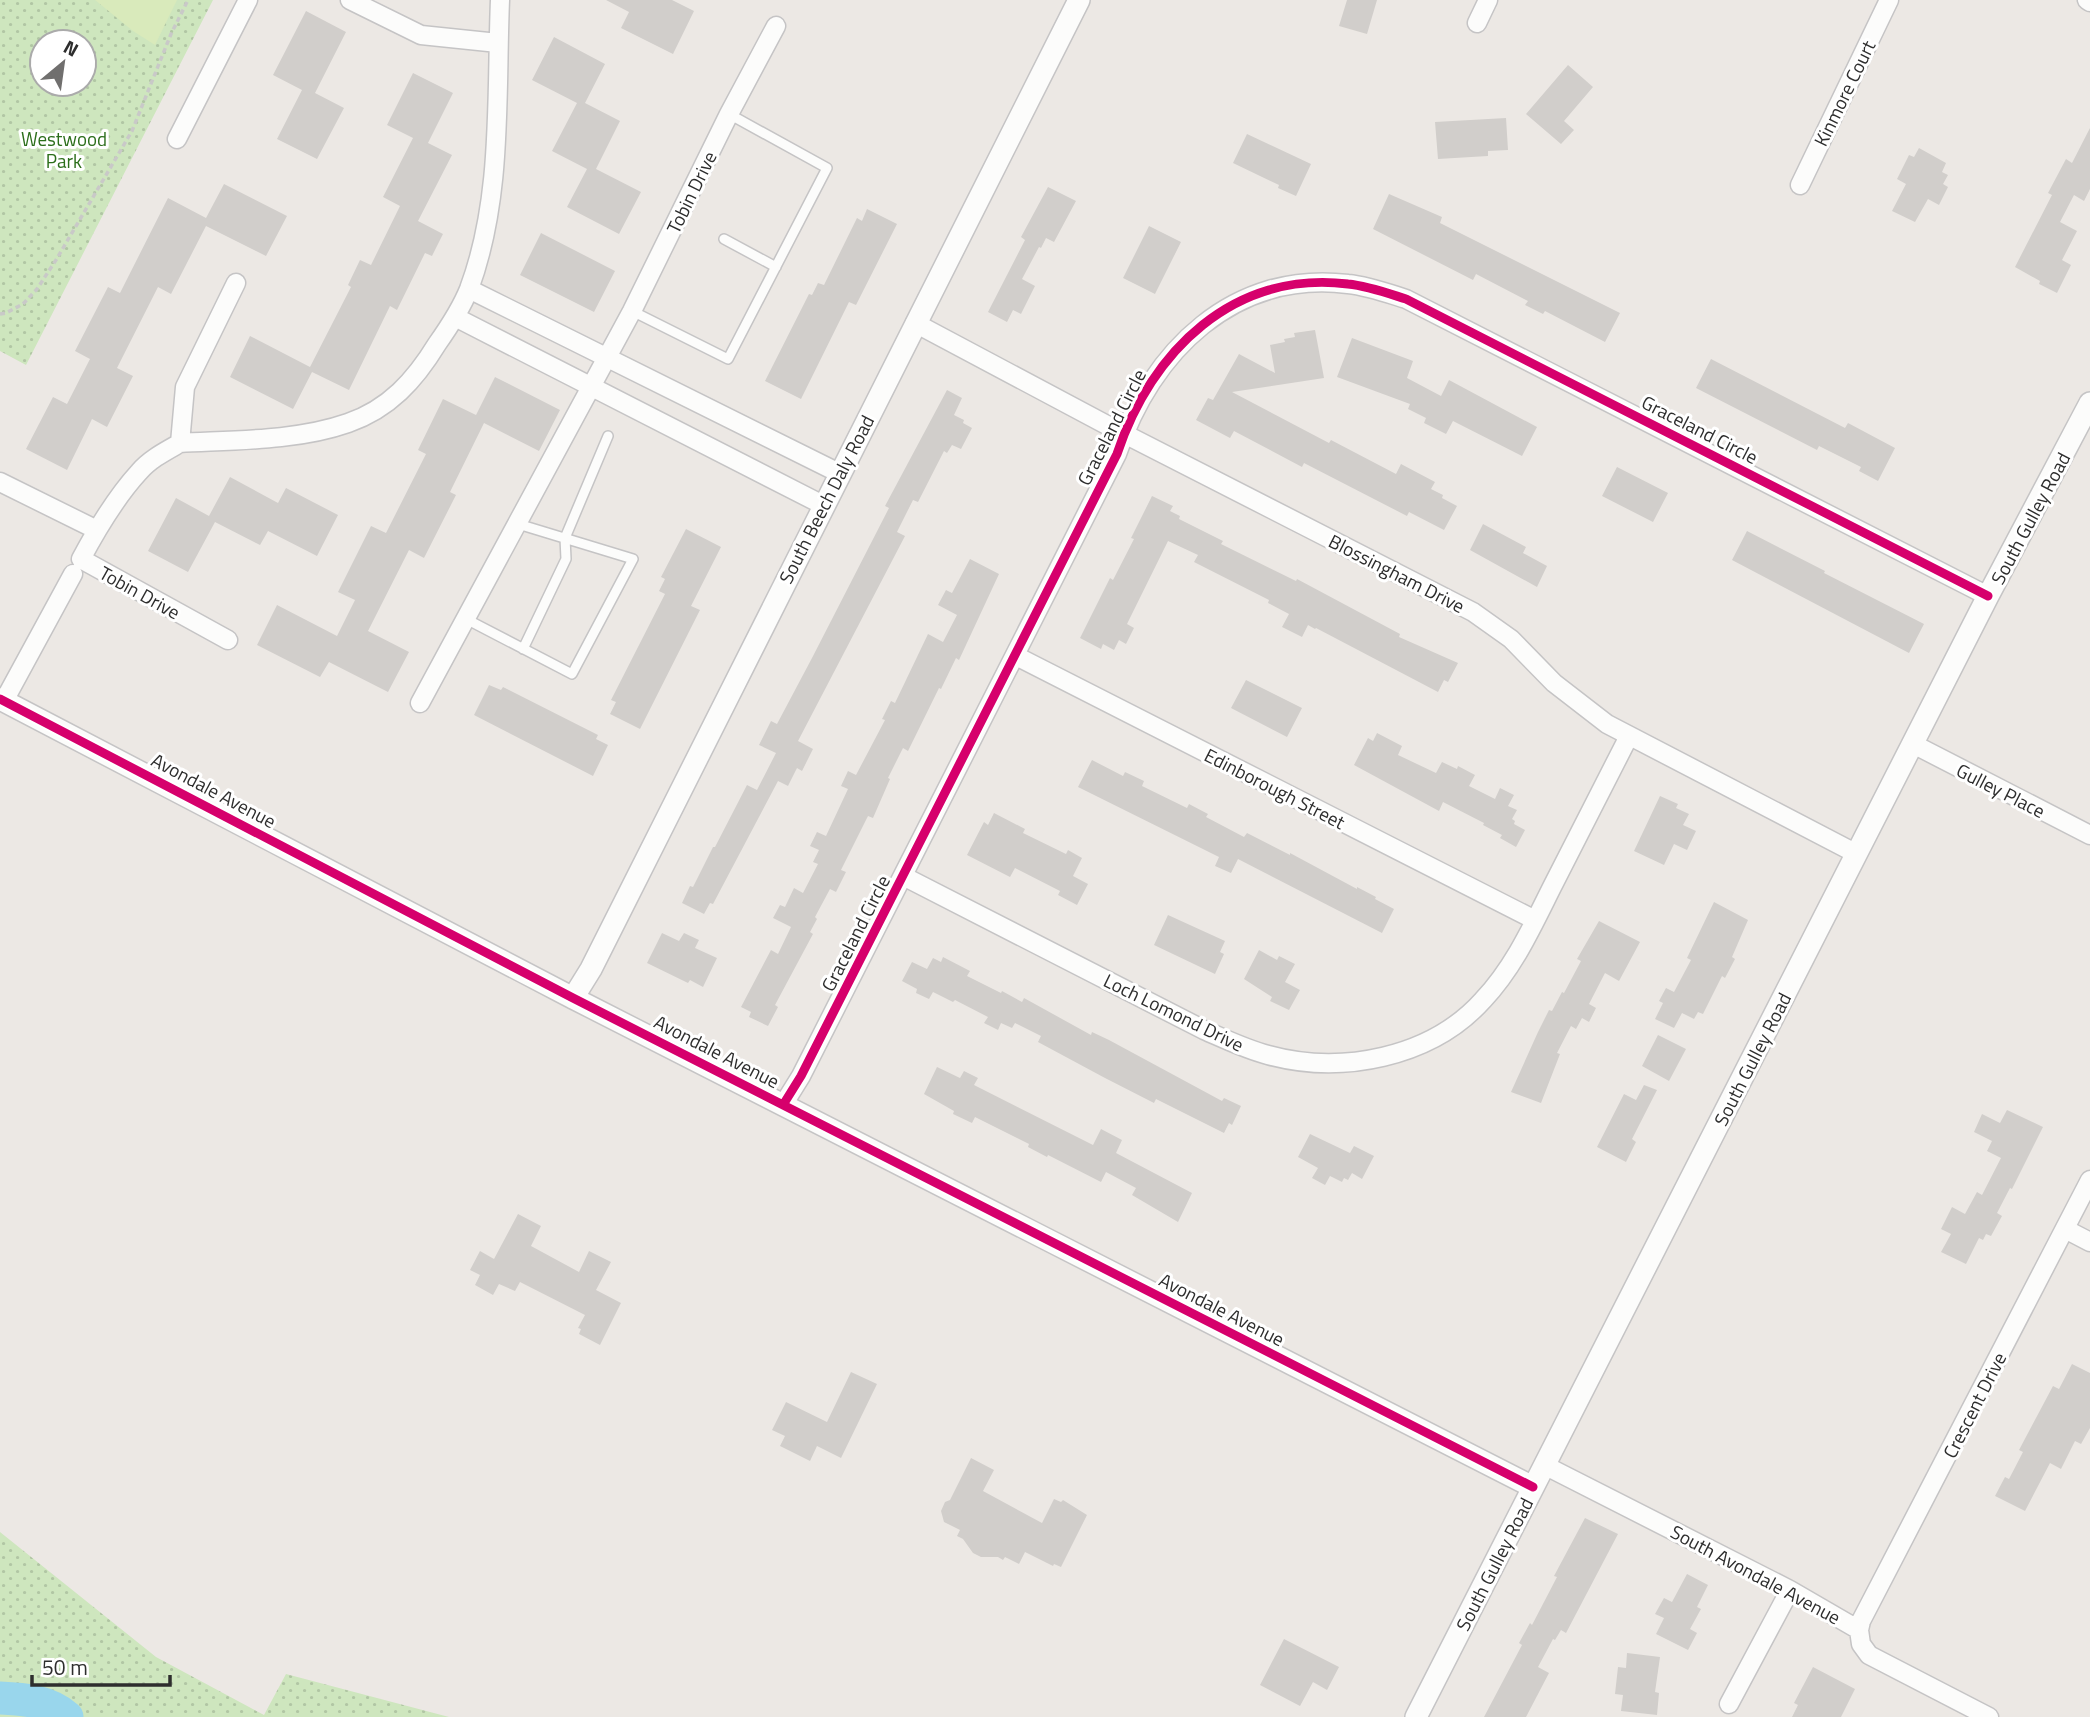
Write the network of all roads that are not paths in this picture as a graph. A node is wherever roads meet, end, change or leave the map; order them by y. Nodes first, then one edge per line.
1 (248, 0) edge
2 (350, 0) edge
3 (500, 0) edge
4 (1079, 0) edge
5 (1488, 0) edge
6 (1889, 0) edge
7 (1476, 23) dead end
8 (776, 26) dead end
9 (498, 43) junction
10 (729, 114) junction
11 (177, 139) dead end
12 (1800, 185) dead end
13 (724, 239) dead end
14 (775, 267) junction
15 (236, 283) dead end
16 (469, 289) junction
17 (632, 312) junction
18 (455, 317) junction
19 (915, 323) junction
20 (608, 358) junction
21 (593, 387) junction
22 (2090, 403) edge
23 (1124, 433) junction
24 (608, 436) dead end
25 (180, 443) junction
26 (839, 473) junction
27 (0, 482) edge
28 (823, 505) junction
29 (518, 524) junction
30 (97, 530) junction
31 (565, 538) junction
32 (73, 574) dead end
33 (1988, 596) junction
34 (466, 619) junction
35 (228, 640) dead end
36 (523, 649) junction
37 (1016, 656) junction
38 (2, 700) edge
39 (420, 703) dead end
40 (1629, 736) junction
41 (1913, 744) junction
42 (2090, 835) edge
43 (1857, 854) junction
44 (903, 876) junction
45 (1535, 920) junction
46 (573, 998) junction
47 (783, 1105) junction
48 (2090, 1180) edge
49 (2065, 1229) junction
50 (2090, 1242) edge
51 (1544, 1465) junction
52 (1533, 1487) junction
53 (1790, 1590) junction
54 (1859, 1630) junction
55 (1729, 1704) dead end
56 (1416, 1717) edge
57 (1989, 1717) edge

1 - 11 street
2 - 9 street
3 - 9 street, Tobin Drive
4 - 19 street, South Beech Daly Road
5 - 7 street
6 - 12 street, Kinmore Court
8 - 10 street, Tobin Drive
9 - 16 street, Tobin Drive
10 - 14 lane
10 - 17 street, Tobin Drive
13 - 14 lane
14 - 17 lane
15 - 25 street
16 - 18 street, Tobin Drive
16 - 20 street
17 - 20 street, Tobin Drive
18 - 21 street
18 - 25 street, Tobin Drive
19 - 23 street, Blossingham Drive
19 - 26 street, South Beech Daly Road
20 - 21 street, Tobin Drive
20 - 26 street
21 - 28 street
21 - 29 street, Tobin Drive
22 - 33 street, South Gulley Road
23 - 33 street, Graceland Circle
23 - 37 street, Graceland Circle
23 - 40 street, Blossingham Drive
24 - 31 lane
25 - 30 street, Tobin Drive
26 - 28 street, South Beech Daly Road
27 - 30 street
28 - 46 street, South Beech Daly Road
29 - 31 lane
29 - 34 street, Tobin Drive
30 - 35 street, Tobin Drive
31 - 36 lane
31 - 36 lane
32 - 38 street, Tobin Drive
33 - 41 street, South Gulley Road
34 - 36 lane
34 - 39 street, Tobin Drive
37 - 44 street, Graceland Circle
37 - 45 street, Edinborough Street
38 - 46 street, Avondale Avenue
40 - 43 street, Blossingham Drive
40 - 45 street, Loch Lomond Drive
41 - 42 street, Gulley Place
41 - 43 street, South Gulley Road
43 - 51 street, South Gulley Road
44 - 45 street, Loch Lomond Drive
44 - 47 street, Graceland Circle
46 - 47 street, Avondale Avenue
47 - 52 street, Avondale Avenue
48 - 49 street, Crescent Drive
49 - 50 street
49 - 54 street, Crescent Drive
51 - 52 street, South Gulley Road
51 - 53 street, South Avondale Avenue
52 - 56 street, South Gulley Road
53 - 54 street, South Avondale Avenue
53 - 55 street
54 - 57 street, South Avondale Avenue

